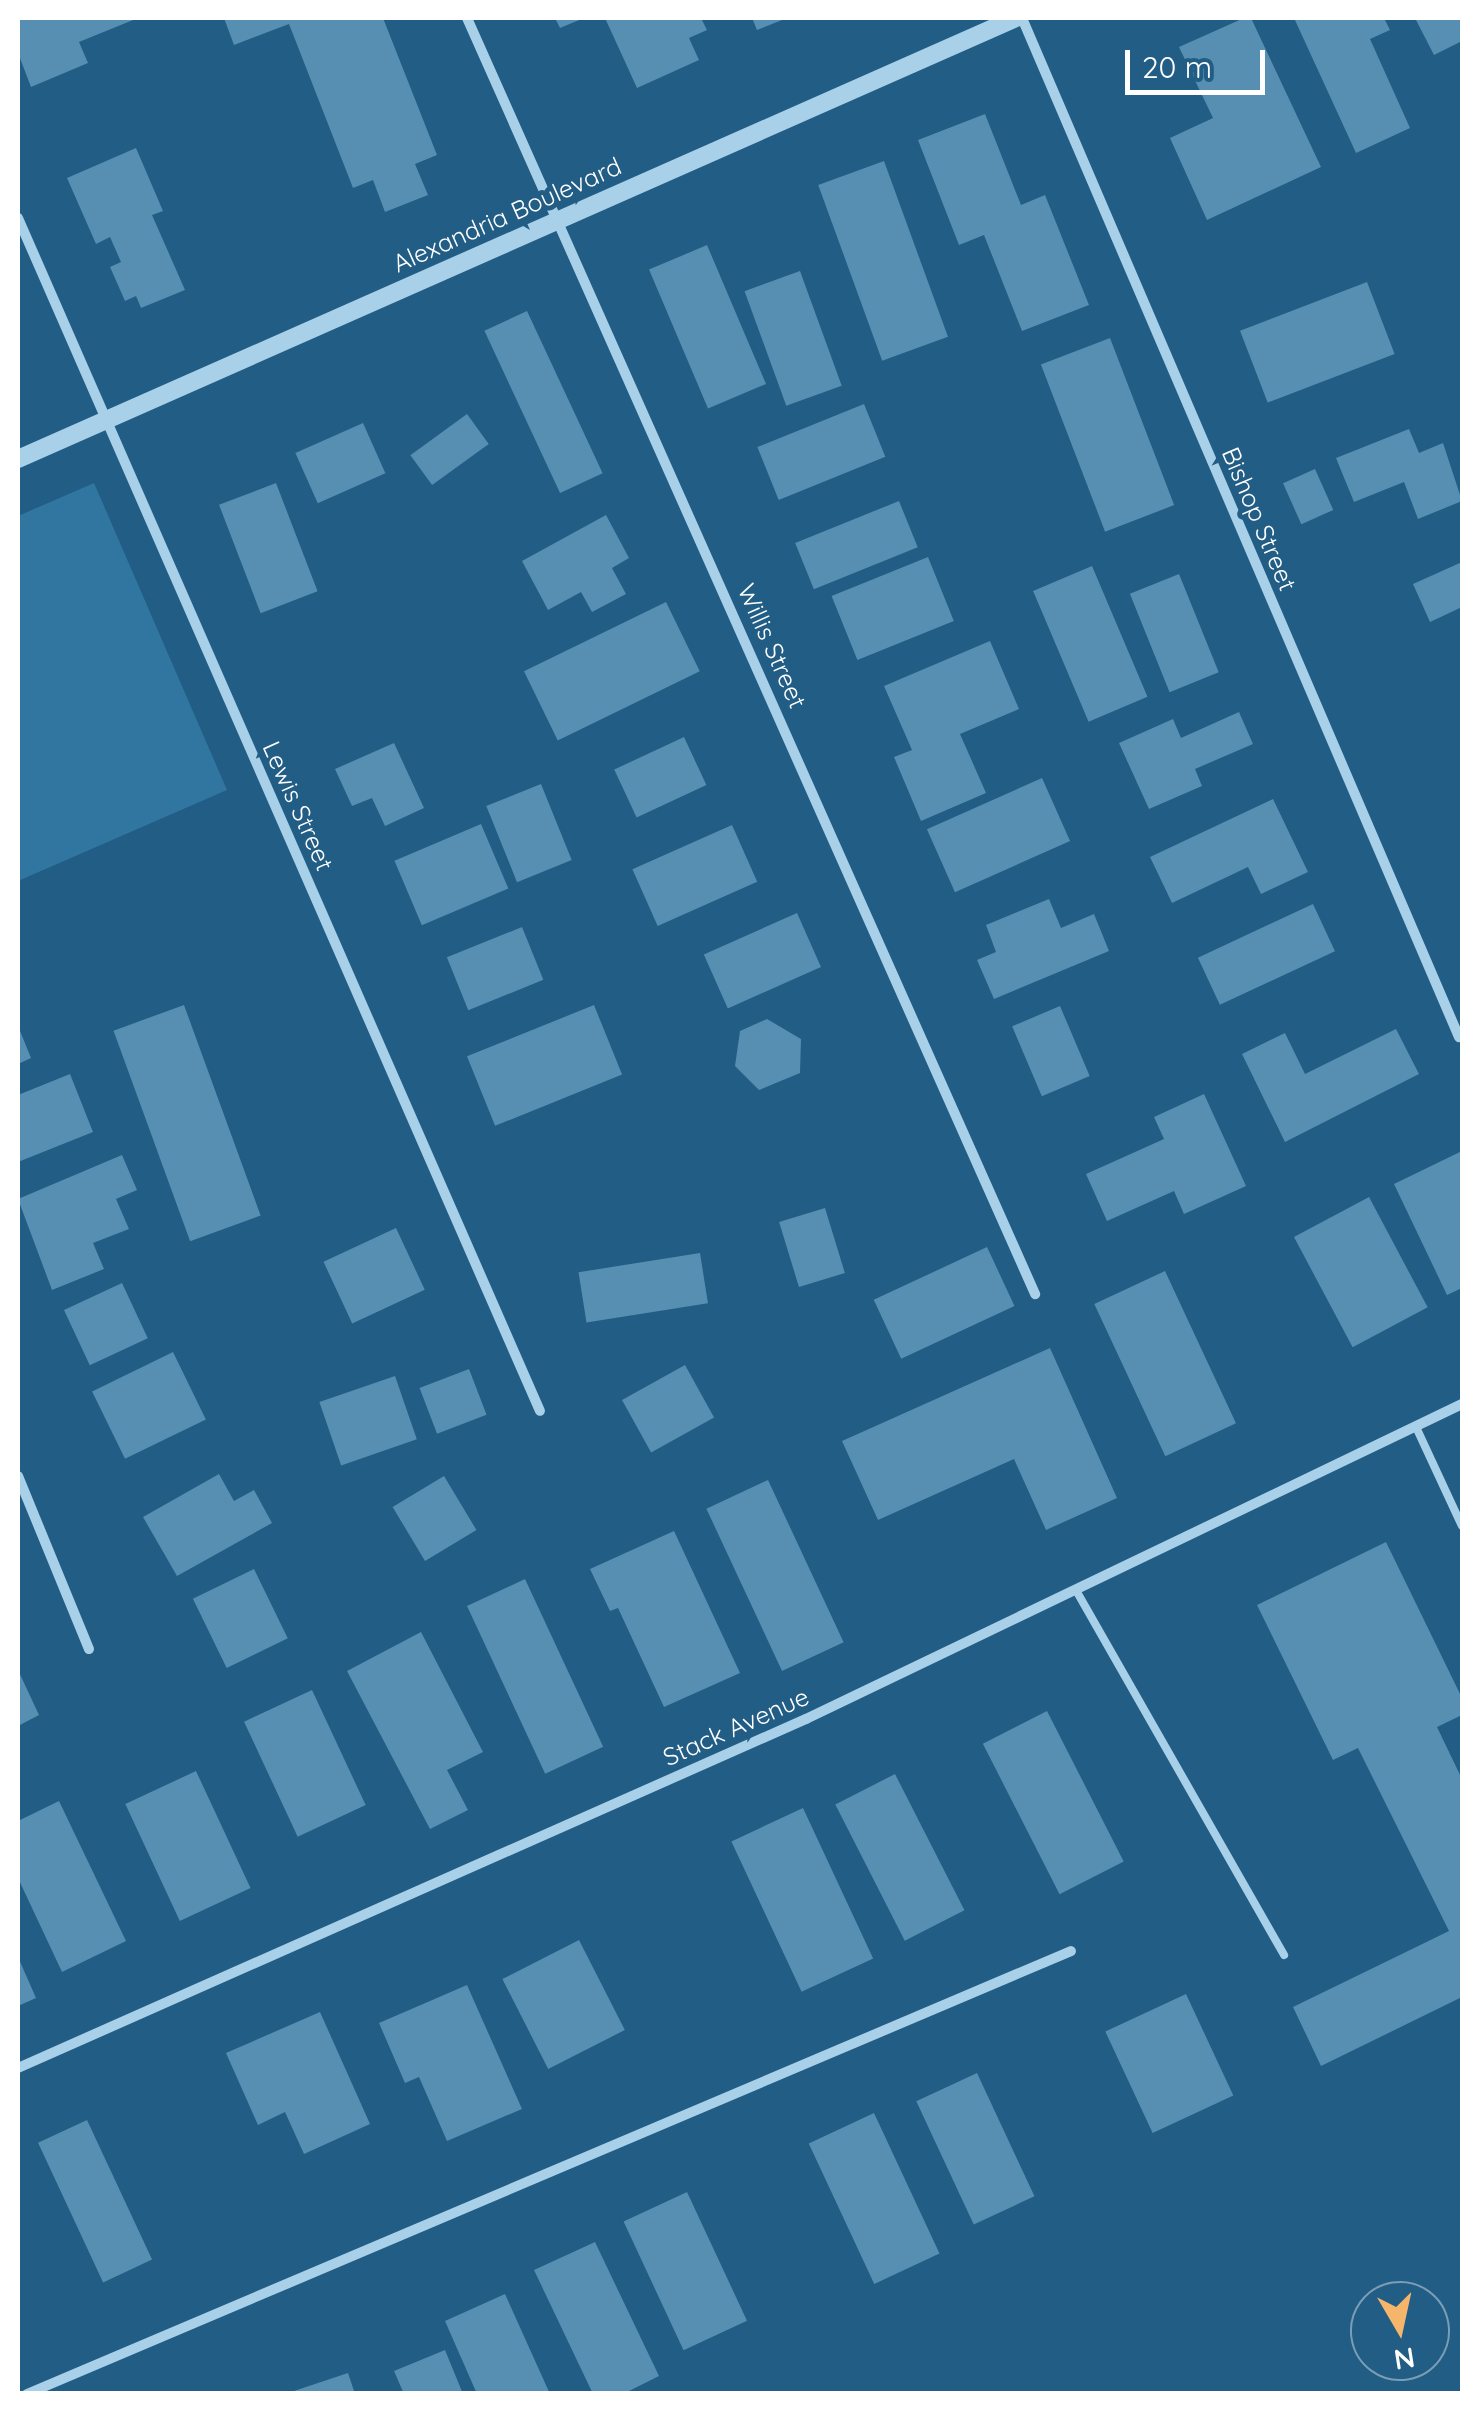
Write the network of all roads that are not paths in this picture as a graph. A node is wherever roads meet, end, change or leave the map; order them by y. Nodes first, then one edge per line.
1 (467, 18) edge
2 (1019, 18) edge
3 (18, 218) edge
4 (560, 219) junction
5 (108, 419) junction
6 (18, 459) edge
7 (1459, 1037) dead end
8 (1035, 1294) dead end
9 (1462, 1404) edge
10 (540, 1411) dead end
11 (1416, 1427) junction
12 (18, 1476) edge
13 (1462, 1526) edge
14 (1078, 1592) junction
15 (89, 1648) dead end
16 (1071, 1951) dead end
17 (1284, 1955) dead end
18 (18, 2068) edge
19 (26, 2394) edge

1 - 4 street, Willis Street
2 - 4 street, Alexandria Boulevard
2 - 7 street, Bishop Street
3 - 5 street, Lewis Street
4 - 5 street, Alexandria Boulevard
4 - 8 street, Willis Street
5 - 6 street, Alexandria Boulevard
5 - 10 street, Lewis Street
9 - 11 street, Stack Avenue
11 - 13 lane
11 - 14 street, Stack Avenue
12 - 15 street
14 - 17 lane
14 - 18 street, Stack Avenue
16 - 19 street

